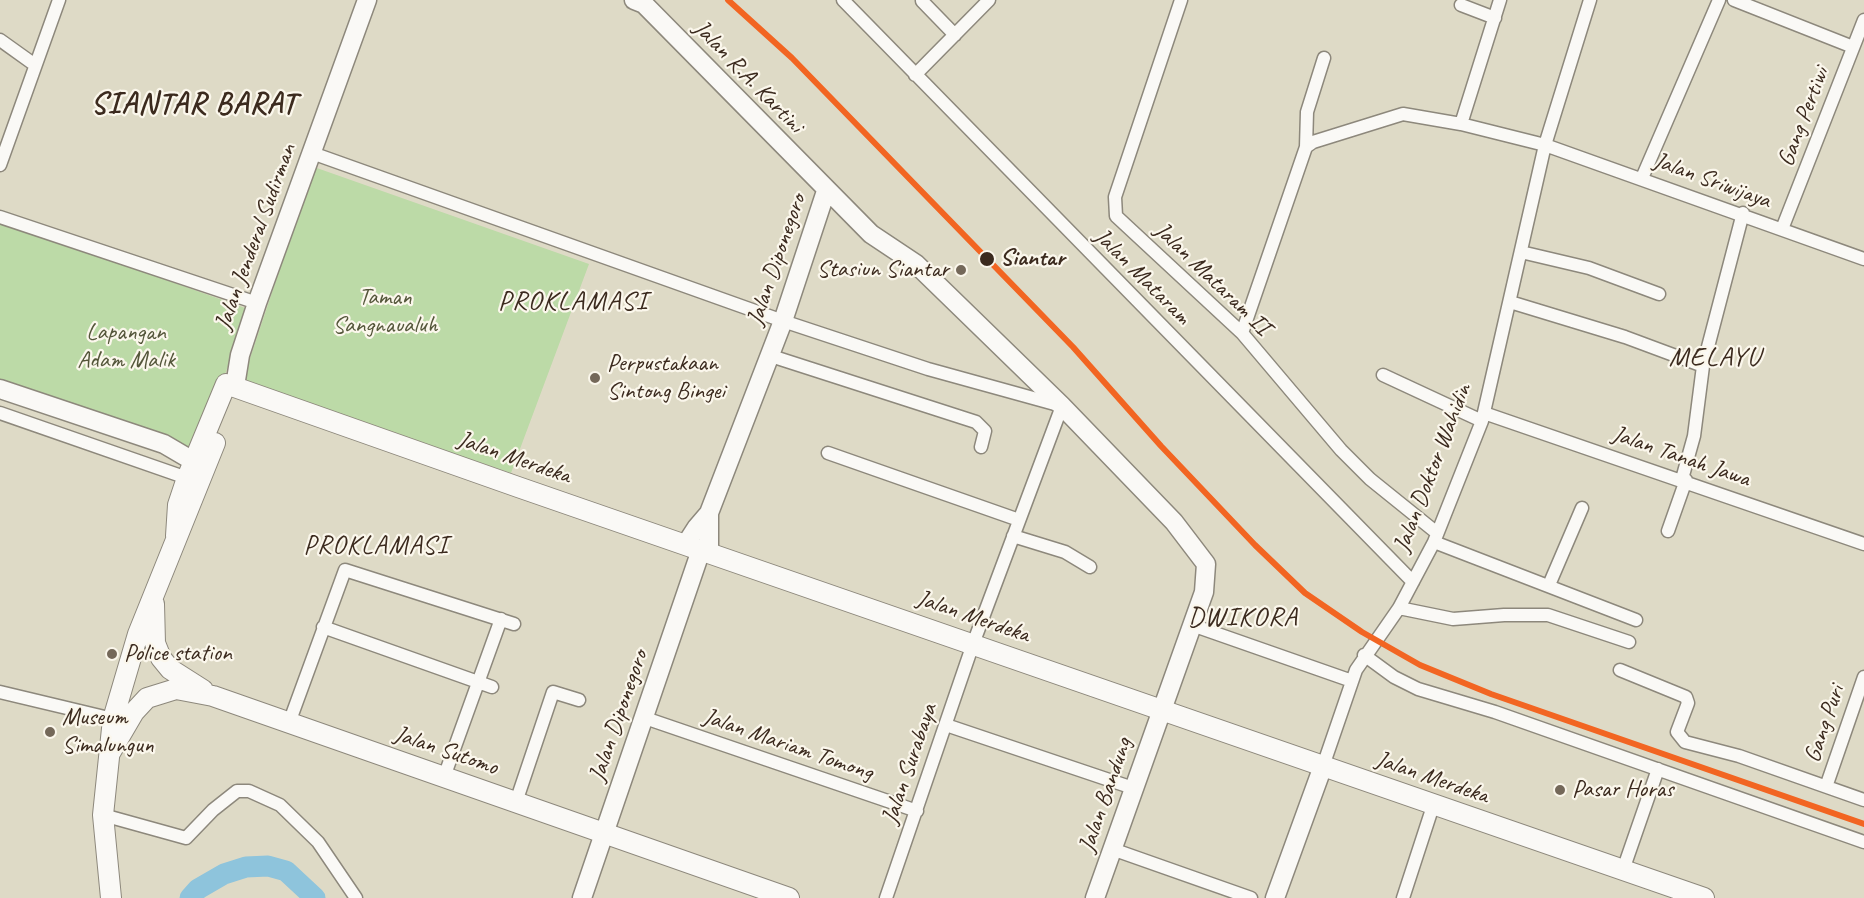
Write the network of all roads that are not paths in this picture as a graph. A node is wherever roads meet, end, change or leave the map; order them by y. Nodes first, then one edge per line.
1 (59, 0) edge
2 (367, 0) edge
3 (843, 0) edge
4 (989, 0) edge
5 (1181, 0) edge
6 (1500, 0) edge
7 (1590, 0) edge
8 (1719, 0) edge
9 (1734, 0) edge
10 (922, 1) edge
11 (639, 2) edge
12 (1461, 5) dead end
13 (1495, 18) junction
14 (1864, 20) edge
15 (955, 35) junction
16 (0, 40) edge
17 (1853, 47) junction
18 (1324, 58) dead end
19 (35, 65) junction
20 (915, 75) junction
21 (1461, 124) junction
22 (1545, 146) junction
23 (1305, 147) junction
24 (312, 153) junction
25 (0, 165) edge
26 (1642, 178) junction
27 (826, 191) junction
28 (1743, 213) junction
29 (0, 217) edge
30 (1782, 229) junction
31 (1521, 252) junction
32 (1864, 259) edge
33 (1659, 294) dead end
34 (1510, 302) junction
35 (256, 303) junction
36 (783, 321) junction
37 (1242, 333) junction
38 (768, 355) junction
39 (1703, 366) junction
40 (1383, 375) dead end
41 (230, 385) junction
42 (0, 389) edge
43 (1062, 406) junction
44 (0, 413) edge
45 (1483, 417) junction
46 (981, 447) dead end
47 (828, 453) dead end
48 (193, 461) junction
49 (1684, 480) junction
50 (1582, 508) dead end
51 (1019, 520) junction
52 (1668, 531) dead end
53 (176, 536) junction
54 (1013, 536) junction
55 (1435, 537) junction
56 (1864, 544) edge
57 (699, 549) junction
58 (1090, 567) dead end
59 (1413, 582) junction
60 (1549, 585) junction
61 (154, 595) junction
62 (1399, 608) junction
63 (501, 619) junction
64 (1636, 620) dead end
65 (514, 624) dead end
66 (1192, 625) junction
67 (323, 627) junction
68 (1629, 642) dead end
69 (973, 644) junction
70 (1364, 655) junction
71 (1620, 670) dead end
72 (1864, 678) edge
73 (478, 681) junction
74 (1352, 681) junction
75 (492, 687) dead end
76 (0, 692) edge
77 (213, 696) junction
78 (579, 700) dead end
79 (1162, 708) junction
80 (645, 718) junction
81 (113, 719) junction
82 (289, 723) junction
83 (946, 724) junction
84 (110, 753) junction
85 (1323, 766) junction
86 (1658, 769) junction
87 (444, 777) junction
88 (1827, 784) junction
89 (1133, 788) junction
90 (1864, 800) edge
91 (516, 802) junction
92 (1433, 806) junction
93 (917, 812) junction
94 (103, 815) junction
95 (603, 833) junction
96 (1864, 842) edge
97 (1112, 849) junction
98 (1623, 870) junction
99 (1673, 893) edge
100 (111, 898) edge
101 (356, 898) edge
102 (582, 898) edge
103 (789, 898) edge
104 (886, 898) edge
105 (1095, 898) edge
106 (1251, 898) edge
107 (1275, 898) edge
108 (1403, 898) edge
109 (1704, 898) edge

1 - 19 street
2 - 24 street, Jalan Jenderal Sudirman
3 - 20 street, Jalan Mataram
4 - 15 street
5 - 37 street, Jalan Mataram II
6 - 13 street
7 - 22 street, Jalan Doktor Wahidin
8 - 26 street
9 - 17 street
10 - 15 street
11 - 27 street, Jalan R.A. Kartini
12 - 13 street
13 - 21 street
14 - 17 street, Gang Pertiwi
15 - 20 street
16 - 19 street
17 - 30 street, Gang Pertiwi
18 - 23 street
19 - 25 street
20 - 59 street, Jalan Mataram
21 - 22 street, Jalan Sriwijaya
21 - 23 street, Jalan Sriwijaya
22 - 26 street, Jalan Sriwijaya
22 - 31 street, Jalan Doktor Wahidin
23 - 37 street
24 - 35 street, Jalan Jenderal Sudirman
24 - 36 street
26 - 28 street, Jalan Sriwijaya
27 - 36 street, Jalan Diponegoro
27 - 43 street, Jalan R.A. Kartini
28 - 30 street, Jalan Sriwijaya
28 - 39 street
29 - 35 street
30 - 32 street, Jalan Sriwijaya
31 - 33 street
31 - 34 street, Jalan Doktor Wahidin
34 - 39 street
34 - 45 street, Jalan Doktor Wahidin
35 - 41 street, Jalan Jenderal Sudirman
36 - 38 street, Jalan Diponegoro
36 - 43 street
37 - 55 street, Jalan Mataram II
38 - 46 street
38 - 57 street, Jalan Diponegoro
39 - 49 street
40 - 45 street, Jalan Tanah Jawa
41 - 48 main road, Jalan Jenderal Sudirman
41 - 53 main road, Jalan Jenderal Sudirman
41 - 57 main road, Jalan Merdeka
42 - 48 street
43 - 51 street, Jalan Surabaya
43 - 66 street, Jalan Bandung
44 - 48 street
45 - 49 street, Jalan Tanah Jawa
45 - 55 street, Jalan Doktor Wahidin
47 - 51 street
48 - 53 main road, Jalan Jenderal Sudirman
49 - 52 street
49 - 56 street, Jalan Tanah Jawa
50 - 60 street
51 - 54 street, Jalan Surabaya
53 - 61 main road, Jalan Jenderal Sudirman
54 - 58 street
54 - 69 street, Jalan Surabaya
55 - 59 street, Jalan Doktor Wahidin
55 - 60 street, Jalan Mataram II
57 - 69 main road, Jalan Merdeka
57 - 80 street, Jalan Diponegoro
59 - 62 street, Jalan Doktor Wahidin
60 - 64 street, Jalan Mataram II
61 - 77 main road
61 - 81 main road, Jalan Jenderal Sudirman
62 - 68 street
62 - 70 street, Jalan Doktor Wahidin
63 - 65 street
63 - 67 street
63 - 73 street
66 - 74 street
66 - 79 street, Jalan Bandung
67 - 73 street
67 - 82 street
69 - 79 main road, Jalan Merdeka
69 - 83 street, Jalan Surabaya
70 - 74 street, Jalan Doktor Wahidin
70 - 86 street
71 - 88 street
72 - 88 street, Gang Puri
73 - 75 street
73 - 87 street
74 - 85 street, Jalan Doktor Wahidin
76 - 81 street
77 - 82 main road, Jalan Sutomo
77 - 84 main road, Jalan Sutomo
78 - 91 street
79 - 85 main road, Jalan Merdeka
79 - 89 street, Jalan Bandung
80 - 93 street, Jalan Mariam Tomong
80 - 95 street, Jalan Diponegoro
81 - 84 main road, Jalan Jenderal Sudirman
82 - 87 main road, Jalan Sutomo
83 - 89 street
83 - 93 street, Jalan Surabaya
84 - 94 main road, Jalan Jenderal Sudirman
85 - 92 main road, Jalan Merdeka
85 - 107 street, Jalan Doktor Wahidin
86 - 96 street
86 - 98 street
87 - 91 main road, Jalan Sutomo
88 - 90 street
89 - 97 street, Jalan Bandung
91 - 95 main road, Jalan Sutomo
92 - 98 main road, Jalan Merdeka
92 - 108 street
93 - 104 street, Jalan Surabaya
94 - 100 main road, Jalan Jenderal Sudirman
94 - 101 street
95 - 102 street, Jalan Diponegoro
95 - 103 main road, Jalan Sutomo
97 - 105 street, Jalan Bandung
97 - 106 street
98 - 99 main road, Jalan Merdeka
99 - 109 main road, Jalan Merdeka

